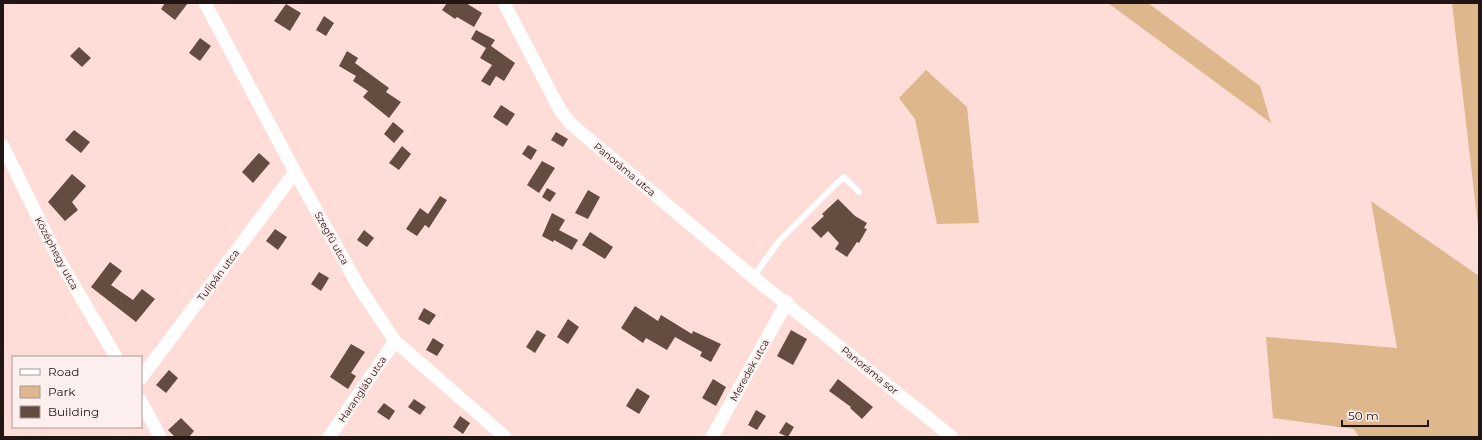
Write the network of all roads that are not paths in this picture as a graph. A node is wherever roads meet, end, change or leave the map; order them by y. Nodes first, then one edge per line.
1 (205, 3) edge
2 (504, 3) edge
3 (3, 146) edge
4 (294, 172) junction
5 (859, 192) dead end
6 (753, 277) junction
7 (787, 302) junction
8 (395, 341) junction
9 (115, 356) edge
10 (142, 377) edge
11 (142, 403) edge
12 (160, 437) edge
13 (329, 437) edge
14 (505, 437) edge
15 (712, 437) edge
16 (952, 437) edge

1 - 4 street, Szegfű utca
2 - 6 street, Panoráma utca
3 - 9 street, Középhegy utca
4 - 8 street, Szegfű utca
4 - 10 street, Tulipán utca
5 - 6 lane
6 - 7 street, Panoráma utca
7 - 15 street, Meredek utca
7 - 16 street, Panoráma sor
8 - 13 street, Harangláb utca
8 - 14 street, Szegfű utca
11 - 12 street

